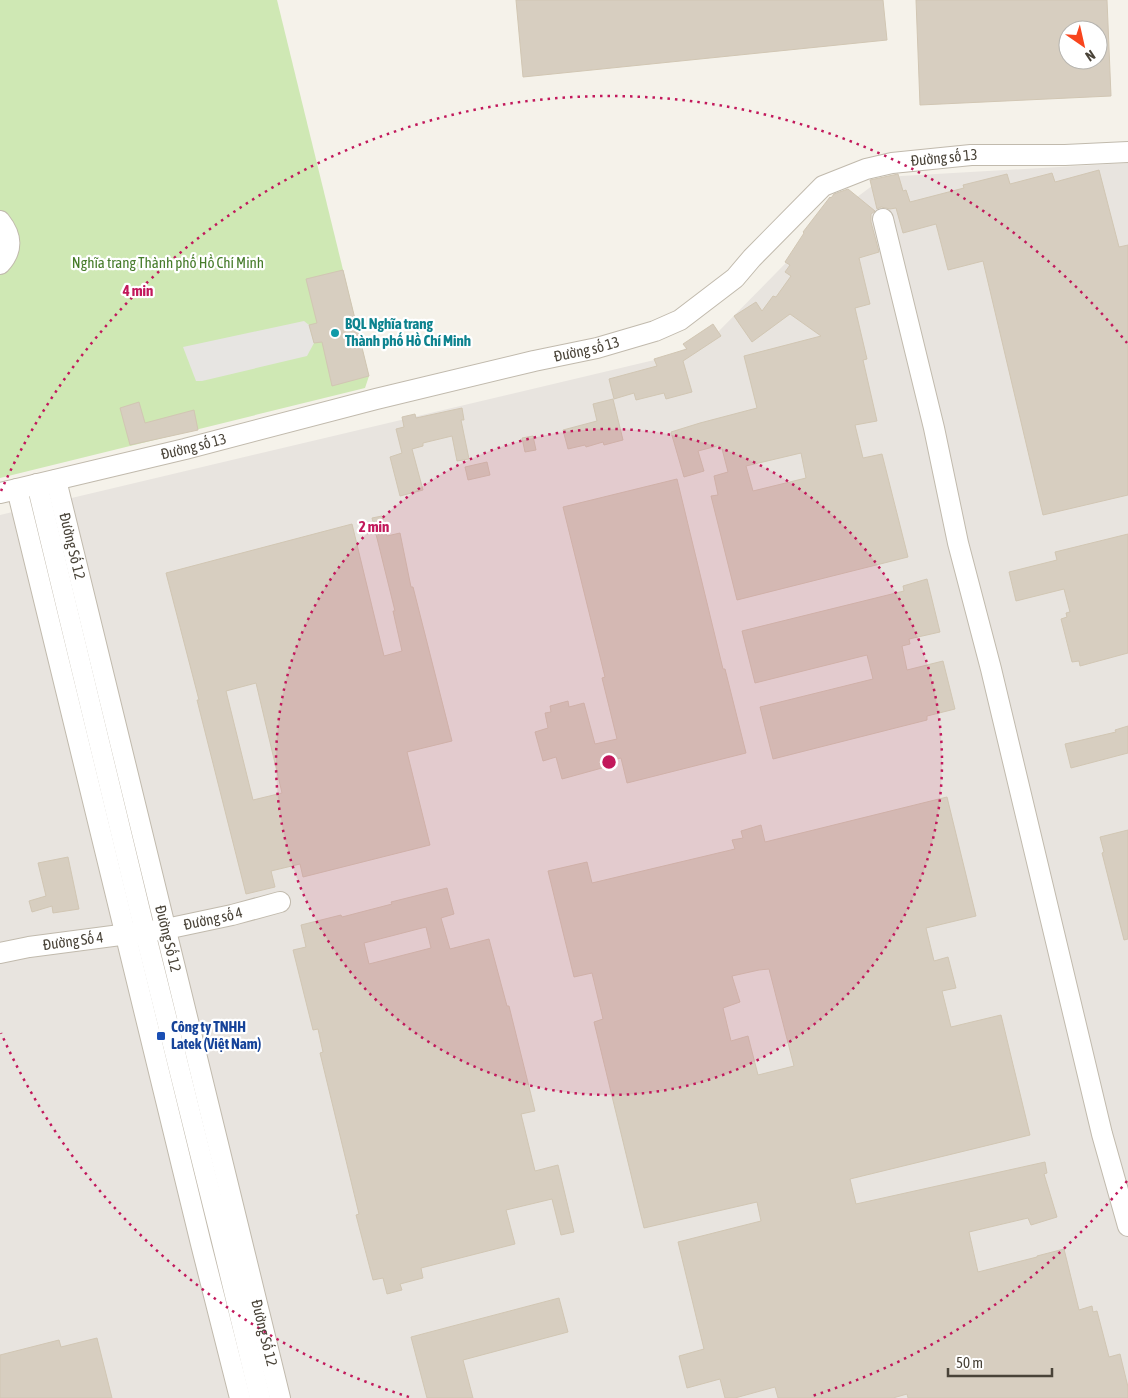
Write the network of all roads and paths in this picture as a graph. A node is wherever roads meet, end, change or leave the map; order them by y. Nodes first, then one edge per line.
1 (1128, 152) edge
2 (883, 219) dead end
3 (0, 221) edge
4 (0, 264) edge
5 (56, 480) junction
6 (37, 484) junction
7 (8, 491) edge
8 (280, 902) dead end
9 (166, 929) junction
10 (145, 932) junction
11 (125, 934) junction
12 (0, 953) edge
13 (1128, 1226) edge
14 (240, 1398) edge
15 (260, 1398) edge
16 (280, 1398) edge

1 - 5 street, Đường số 13
2 - 13 street
3 - 4 street
5 - 6 street, Đường số 13
5 - 9 street, Đường Số 12
6 - 7 street, Đường số 13
6 - 10 street, Đường Số 12
7 - 11 street
8 - 9 street, Đường số 4
9 - 10 street, Đường số 4
9 - 16 street, Đường Số 12
10 - 11 street, Đường Số 4
10 - 15 street, Đường Số 12
11 - 12 street, Đường Số 4
11 - 14 street

